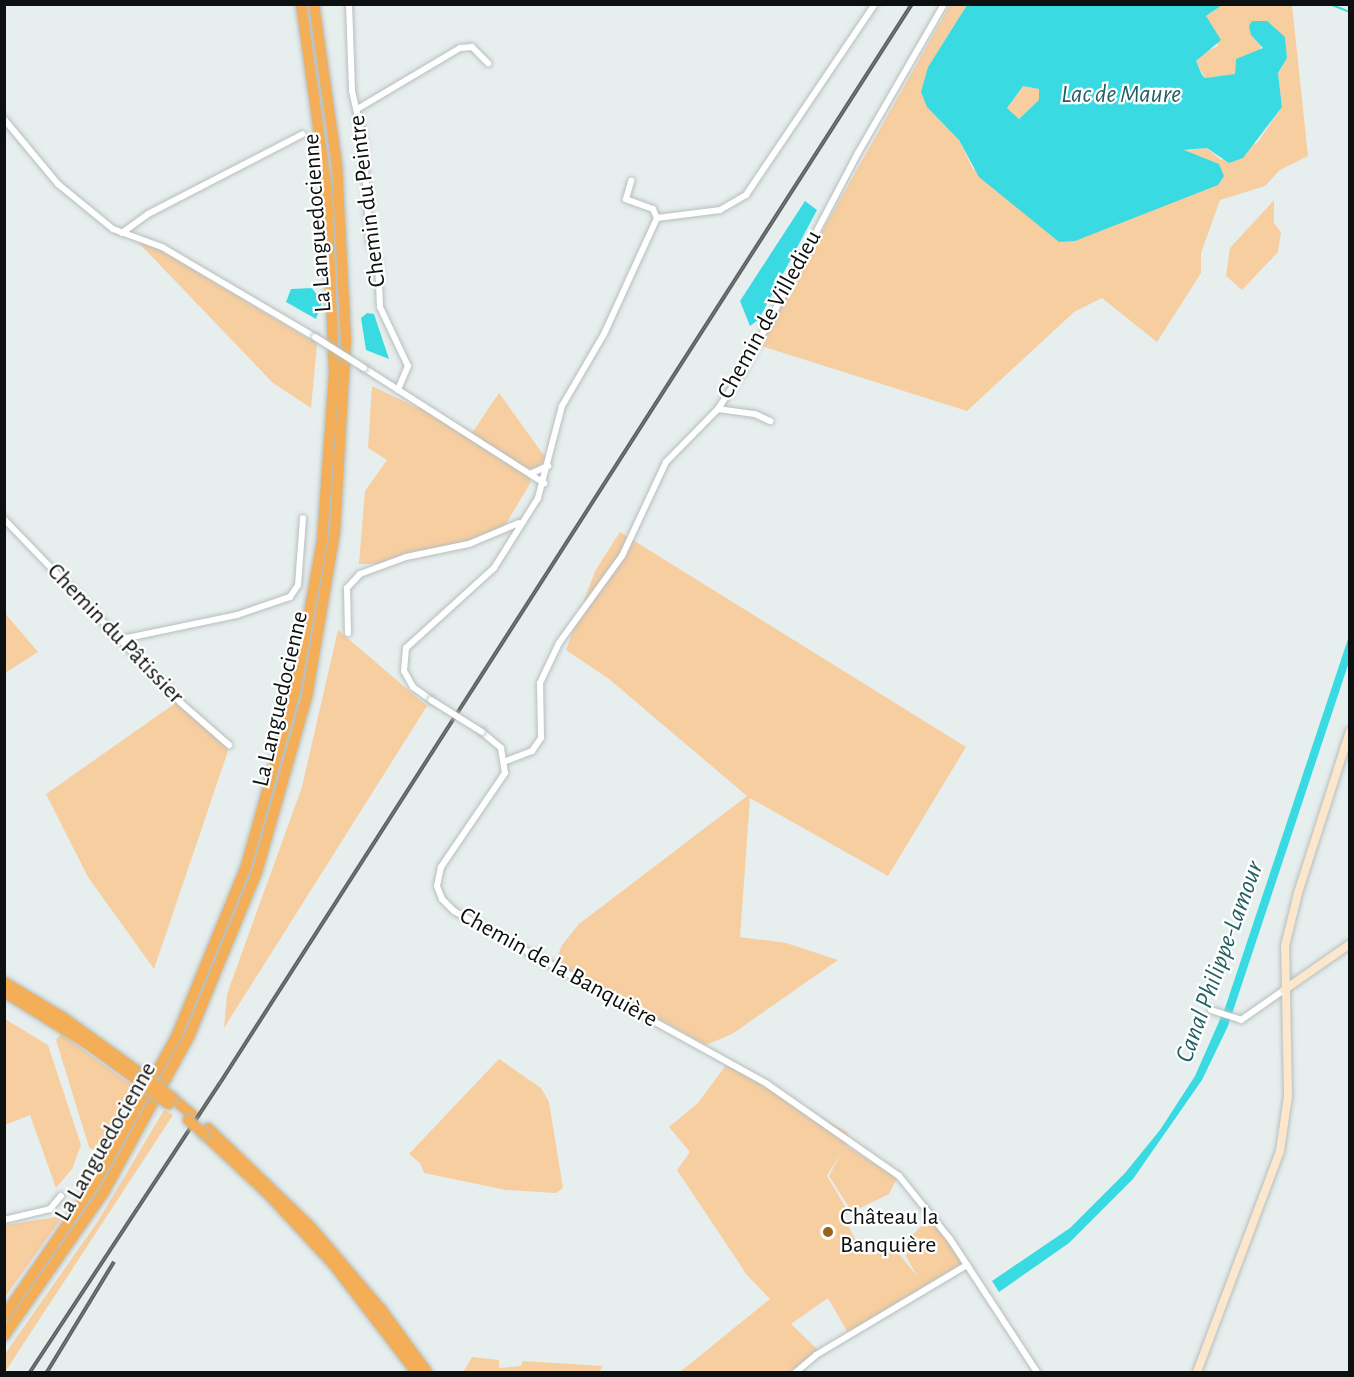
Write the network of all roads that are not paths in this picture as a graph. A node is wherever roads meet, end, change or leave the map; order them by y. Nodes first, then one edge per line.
1 (301, 4) edge
2 (314, 4) edge
3 (349, 4) edge
4 (875, 4) edge
5 (944, 4) edge
6 (488, 63) dead end
7 (359, 108) junction
8 (4, 119) edge
9 (303, 134) dead end
10 (631, 181) dead end
11 (657, 218) junction
12 (122, 233) junction
13 (398, 390) junction
14 (718, 409) junction
15 (770, 421) dead end
16 (548, 466) junction
17 (530, 474) junction
18 (544, 483) junction
19 (303, 518) dead end
20 (4, 519) edge
21 (519, 523) junction
22 (348, 633) dead end
23 (122, 639) junction
24 (1350, 732) edge
25 (229, 745) dead end
26 (506, 761) junction
27 (1350, 944) edge
28 (4, 982) edge
29 (1284, 990) junction
30 (4, 992) edge
31 (1211, 1010) dead end
32 (141, 1079) junction
33 (206, 1131) junction
34 (61, 1196) dead end
35 (4, 1220) edge
36 (967, 1265) junction
37 (4, 1316) edge
38 (4, 1336) edge
39 (416, 1372) edge
40 (426, 1372) edge
41 (796, 1372) edge
42 (1037, 1372) edge
43 (1197, 1372) edge

1 - 37 highway, La Languedocienne
2 - 38 highway, La Languedocienne
3 - 7 street, Chemin du Peintre
4 - 11 street
5 - 14 street, Chemin de Villedieu
6 - 7 street
7 - 13 street, Chemin du Peintre
8 - 12 street
9 - 12 street
10 - 11 street
11 - 16 street
12 - 13 street, bridge
13 - 17 street
14 - 15 street
14 - 26 street, Chemin de Villedieu
16 - 17 street
16 - 18 street
17 - 18 street
18 - 21 street
19 - 23 street
20 - 23 street, Chemin du Pâtissier
21 - 22 street
21 - 26 street, bridge
23 - 25 street, Chemin du Pâtissier
24 - 29 main road
26 - 36 street, Chemin de la Banquière
27 - 29 main road
28 - 32 highway
29 - 31 street
29 - 43 main road
30 - 32 highway
32 - 33 highway, bridge
33 - 39 highway
33 - 40 highway
34 - 35 street
36 - 41 street
36 - 42 street, Chemin de la Banquière

